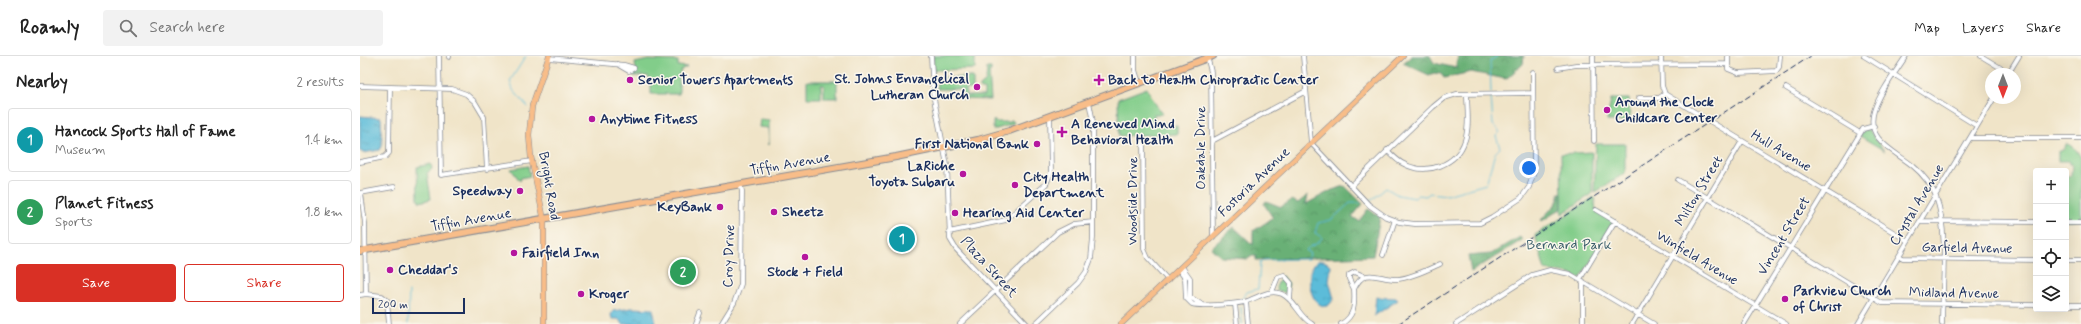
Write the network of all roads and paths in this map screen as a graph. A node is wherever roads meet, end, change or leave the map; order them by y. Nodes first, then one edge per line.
1 (439, 56) edge
2 (931, 56) edge
3 (1135, 56) edge
4 (1303, 56) edge
5 (1403, 56) edge
6 (1593, 56) edge
7 (1661, 56) edge
8 (1728, 56) edge
9 (1780, 56) edge
10 (1864, 56) edge
11 (1906, 56) edge
12 (1981, 56) edge
13 (2019, 56) edge
14 (1209, 57) edge
15 (549, 58) edge
16 (617, 64) dead end
17 (1728, 64) junction
18 (1593, 65) junction
19 (1661, 65) junction
20 (1558, 68) dead end
21 (2000, 68) edge
22 (2012, 68) edge
23 (1533, 72) dead end
24 (1895, 74) junction
25 (1139, 83) junction
26 (360, 86) edge
27 (390, 87) junction
28 (440, 88) junction
29 (1786, 88) dead end
30 (1306, 91) junction
31 (1533, 93) junction
32 (1467, 94) junction
33 (1665, 94) junction
34 (1639, 98) dead end
35 (1089, 102) junction
36 (1990, 104) edge
37 (1050, 116) junction
38 (1874, 126) junction
39 (1977, 126) junction
40 (1860, 132) junction
41 (1143, 137) dead end
42 (1970, 138) junction
43 (2081, 138) edge
44 (1212, 141) junction
45 (1594, 141) dead end
46 (1742, 141) junction
47 (1311, 144) junction
48 (944, 147) junction
49 (1387, 150) junction
50 (532, 161) junction
51 (360, 162) edge
52 (487, 169) junction
53 (1678, 180) dead end
54 (740, 185) junction
55 (1351, 186) junction
56 (394, 187) dead end
57 (1825, 190) junction
58 (360, 193) edge
59 (1936, 196) junction
60 (1708, 198) junction
61 (1596, 210) dead end
62 (544, 220) junction
63 (1395, 220) junction
64 (1615, 221) junction
65 (1942, 221) junction
66 (1093, 222) junction
67 (1920, 222) junction
68 (2033, 222) edge
69 (2069, 223) edge
70 (2081, 223) edge
71 (949, 232) junction
72 (1213, 237) junction
73 (1908, 241) junction
74 (1790, 248) junction
75 (363, 250) edge
76 (1383, 255) dead end
77 (1673, 256) junction
78 (1899, 256) junction
79 (1942, 258) junction
80 (2033, 260) edge
81 (2069, 260) edge
82 (2081, 260) edge
83 (1440, 264) dead end
84 (1180, 268) junction
85 (1364, 276) junction
86 (1168, 280) junction
87 (1581, 280) junction
88 (1354, 289) junction
89 (995, 291) junction
90 (1272, 292) junction
91 (366, 294) junction
92 (360, 295) edge
93 (1873, 299) junction
94 (1290, 300) junction
95 (1246, 302) junction
96 (1235, 304) junction
97 (1942, 304) junction
98 (2033, 305) edge
99 (2069, 305) edge
100 (2081, 305) edge
101 (1755, 306) junction
102 (700, 313) dead end
103 (1638, 314) junction
104 (1303, 318) junction
105 (389, 324) edge
106 (544, 324) edge
107 (696, 324) edge
108 (721, 324) edge
109 (960, 324) edge
110 (1027, 324) edge
111 (1035, 324) edge
112 (1121, 324) edge
113 (1237, 324) edge
114 (1248, 324) edge
115 (1305, 324) edge
116 (1312, 324) edge
117 (1341, 324) edge
118 (1456, 324) edge
119 (1583, 324) edge
120 (1632, 324) edge
121 (1654, 324) edge
122 (1744, 324) edge
123 (1786, 324) edge
124 (1858, 324) edge
125 (1942, 324) edge

1 - 28 street
2 - 48 street, Plaza Street
3 - 25 street
4 - 30 street
5 - 47 main road, Fostoria Avenue
6 - 18 street
7 - 19 street
8 - 17 street
9 - 17 street
10 - 24 street
11 - 24 street
12 - 21 street
13 - 22 street
14 - 25 highway, Tiffin Avenue
14 - 44 street, Oakdale Drive
15 - 16 street
15 - 50 main road, Bright Road
17 - 19 street
18 - 19 street
18 - 20 street
18 - 45 street
19 - 33 street
23 - 31 street
24 - 38 street
24 - 39 street
25 - 35 highway, Tiffin Avenue
26 - 27 street
27 - 28 street
27 - 51 street
28 - 52 street
28 - 52 street
29 - 40 street
30 - 44 street
30 - 47 street
31 - 32 street
31 - 63 street
32 - 49 street
32 - 49 street
33 - 34 street
33 - 46 street, Hull Avenue
35 - 37 highway, Tiffin Avenue
35 - 66 street
36 - 39 street, Crystal Avenue
37 - 48 highway, Tiffin Avenue
37 - 71 street
38 - 40 street
38 - 59 street
39 - 42 street, Crystal Avenue
40 - 57 street, Vincent Street
41 - 86 street, Woodside Drive
42 - 43 street
42 - 59 street, Crystal Avenue
44 - 72 street, Oakdale Drive
46 - 57 street, Hull Avenue
46 - 60 street, Milton Street
47 - 55 street
47 - 72 main road, Fostoria Avenue
48 - 54 highway, Tiffin Avenue
48 - 71 street, Plaza Street
49 - 55 street
50 - 52 street
50 - 62 main road, Bright Road
53 - 60 street, Midland Avenue
54 - 62 highway, Tiffin Avenue
54 - 108 street, Croy Drive
55 - 63 street
56 - 58 street
57 - 73 street, Hull Avenue
57 - 74 street, Vincent Street
58 - 75 street
59 - 65 street
59 - 67 street, Crystal Avenue
60 - 74 street, Midland Avenue
60 - 77 street, Milton Street
61 - 64 street, Winfield Avenue
62 - 75 highway, Tiffin Avenue
62 - 106 main road, Bright Road
63 - 76 street
64 - 77 street, Winfield Avenue
64 - 87 street
65 - 67 street
65 - 68 street
65 - 79 street
66 - 89 street
66 - 111 street
67 - 73 street, Crystal Avenue
69 - 70 street
71 - 89 street, Plaza Street
72 - 84 main road, Fostoria Avenue
73 - 78 street, Crystal Avenue
74 - 93 street, Midland Avenue
74 - 101 street, Vincent Street
75 - 91 street
77 - 101 street, Winfield Avenue
77 - 103 street, Milton Street
78 - 79 street, Garfield Avenue
78 - 93 street, Crystal Avenue
79 - 80 street, Garfield Avenue
79 - 97 street
81 - 82 street
83 - 85 street
84 - 86 main road, Fostoria Avenue
84 - 96 street
85 - 88 street
85 - 88 street
86 - 112 main road, Fostoria Avenue
87 - 103 street
87 - 118 street
87 - 119 street
88 - 117 street
89 - 109 street
89 - 110 street, Plaza Street
90 - 94 street
90 - 94 street
90 - 95 street
91 - 92 street
91 - 105 street
93 - 97 street, Midland Avenue
93 - 124 street, Crystal Avenue
94 - 104 street
95 - 96 street
95 - 114 street
96 - 113 street
97 - 98 street, Midland Avenue
97 - 125 street
99 - 100 street
101 - 122 street, Vincent Street
101 - 123 street, Winfield Avenue
102 - 107 street
103 - 120 street, Milton Street
103 - 121 street
104 - 115 street
104 - 116 street

